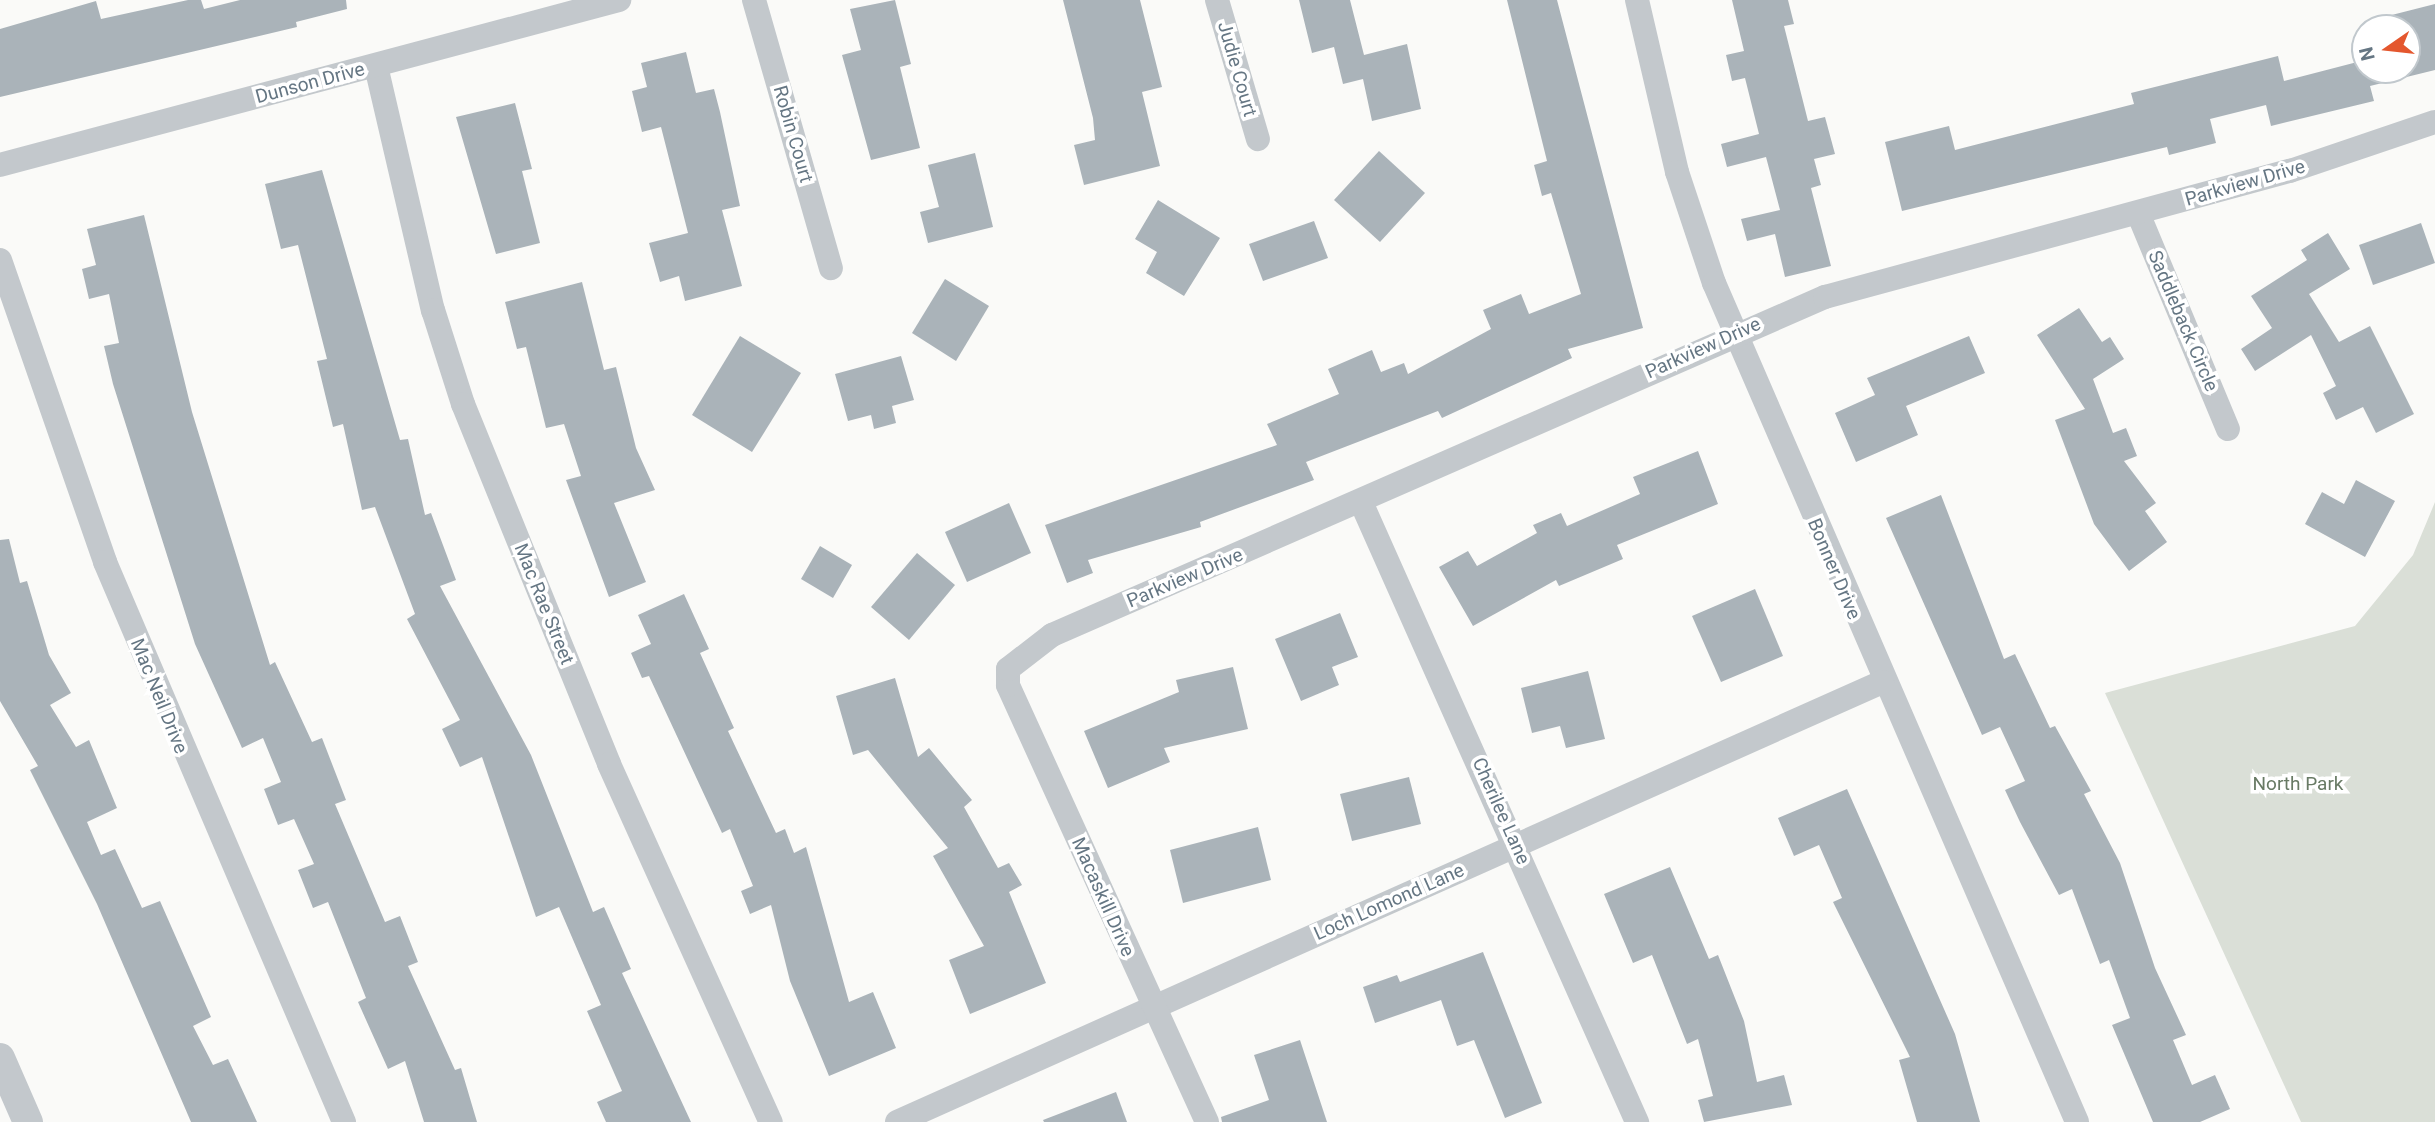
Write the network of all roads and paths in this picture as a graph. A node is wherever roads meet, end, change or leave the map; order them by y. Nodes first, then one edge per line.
1 (619, 0) edge
2 (754, 0) edge
3 (1217, 0) edge
4 (1637, 0) edge
5 (376, 66) junction
6 (2435, 122) edge
7 (1258, 139) dead end
8 (0, 165) edge
9 (2138, 213) junction
10 (0, 260) edge
11 (831, 268) dead end
12 (1735, 333) junction
13 (2228, 429) dead end
14 (1361, 502) junction
15 (1008, 669) joint
16 (1882, 682) junction
17 (1516, 845) junction
18 (1154, 1007) junction
19 (0, 1058) edge
20 (28, 1122) edge
21 (344, 1122) edge
22 (771, 1122) edge
23 (897, 1122) edge
24 (1207, 1122) edge
25 (1637, 1122) edge
26 (2077, 1122) edge

1 - 5 street, Dunson Drive
2 - 11 street, Robin Court
3 - 7 street, Judie Court
4 - 12 street, Bonner Drive
5 - 8 street, Dunson Drive
5 - 22 street, Mac Rae Street
6 - 9 street, Parkview Drive
9 - 12 street, Parkview Drive
9 - 13 street, Saddleback Circle
10 - 21 street, Mac Neil Drive
12 - 14 street, Parkview Drive
12 - 16 street, Bonner Drive
14 - 15 street, Parkview Drive
14 - 17 street, Cherilee Lane
15 - 18 street, Macaskill Drive
16 - 17 street, Loch Lomond Lane
16 - 26 street, Bonner Drive
17 - 18 street, Loch Lomond Lane
17 - 25 street, Cherilee Lane
18 - 23 street, Loch Lomond Lane
18 - 24 street, Macaskill Drive
19 - 20 street

